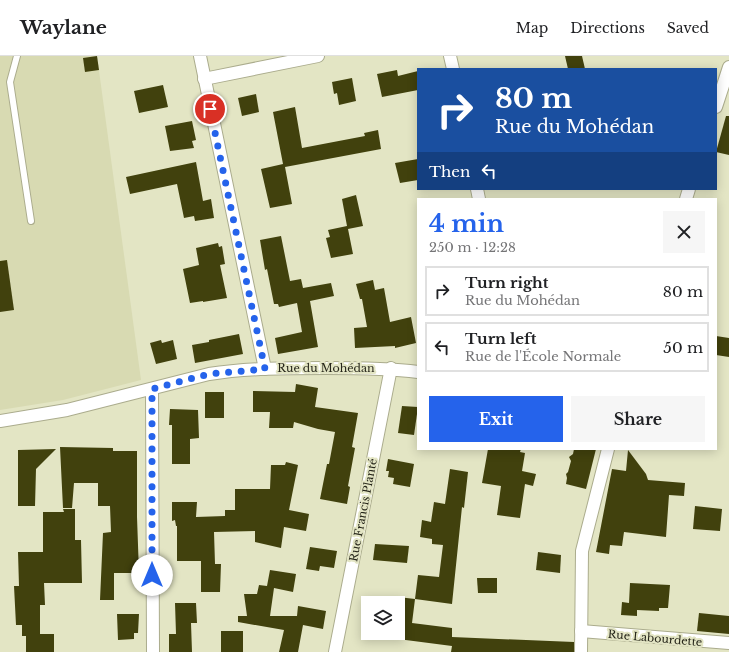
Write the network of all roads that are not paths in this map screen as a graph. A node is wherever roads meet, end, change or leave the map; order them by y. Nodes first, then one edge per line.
1 (17, 56) edge
2 (200, 56) edge
3 (318, 56) edge
4 (450, 56) edge
5 (453, 68) edge
6 (729, 68) edge
7 (204, 79) junction
8 (717, 104) edge
9 (30, 222) dead end
10 (391, 368) junction
11 (265, 369) junction
12 (417, 372) edge
13 (152, 389) junction
14 (0, 421) edge
15 (608, 450) edge
16 (581, 631) junction
17 (729, 643) edge
18 (153, 652) edge
19 (338, 652) edge
20 (581, 652) edge

1 - 9 lane
2 - 7 street
3 - 7 street
4 - 5 street
6 - 8 street
7 - 11 street
10 - 11 street, Rue du Mohédan
10 - 12 street, Rue du Mohédan
10 - 19 street, Rue Francis Planté
11 - 13 street, Rue du Mohédan
13 - 14 street, Rue du Mohédan
13 - 18 street
15 - 16 street
16 - 17 street, Rue Labourdette
16 - 20 street

